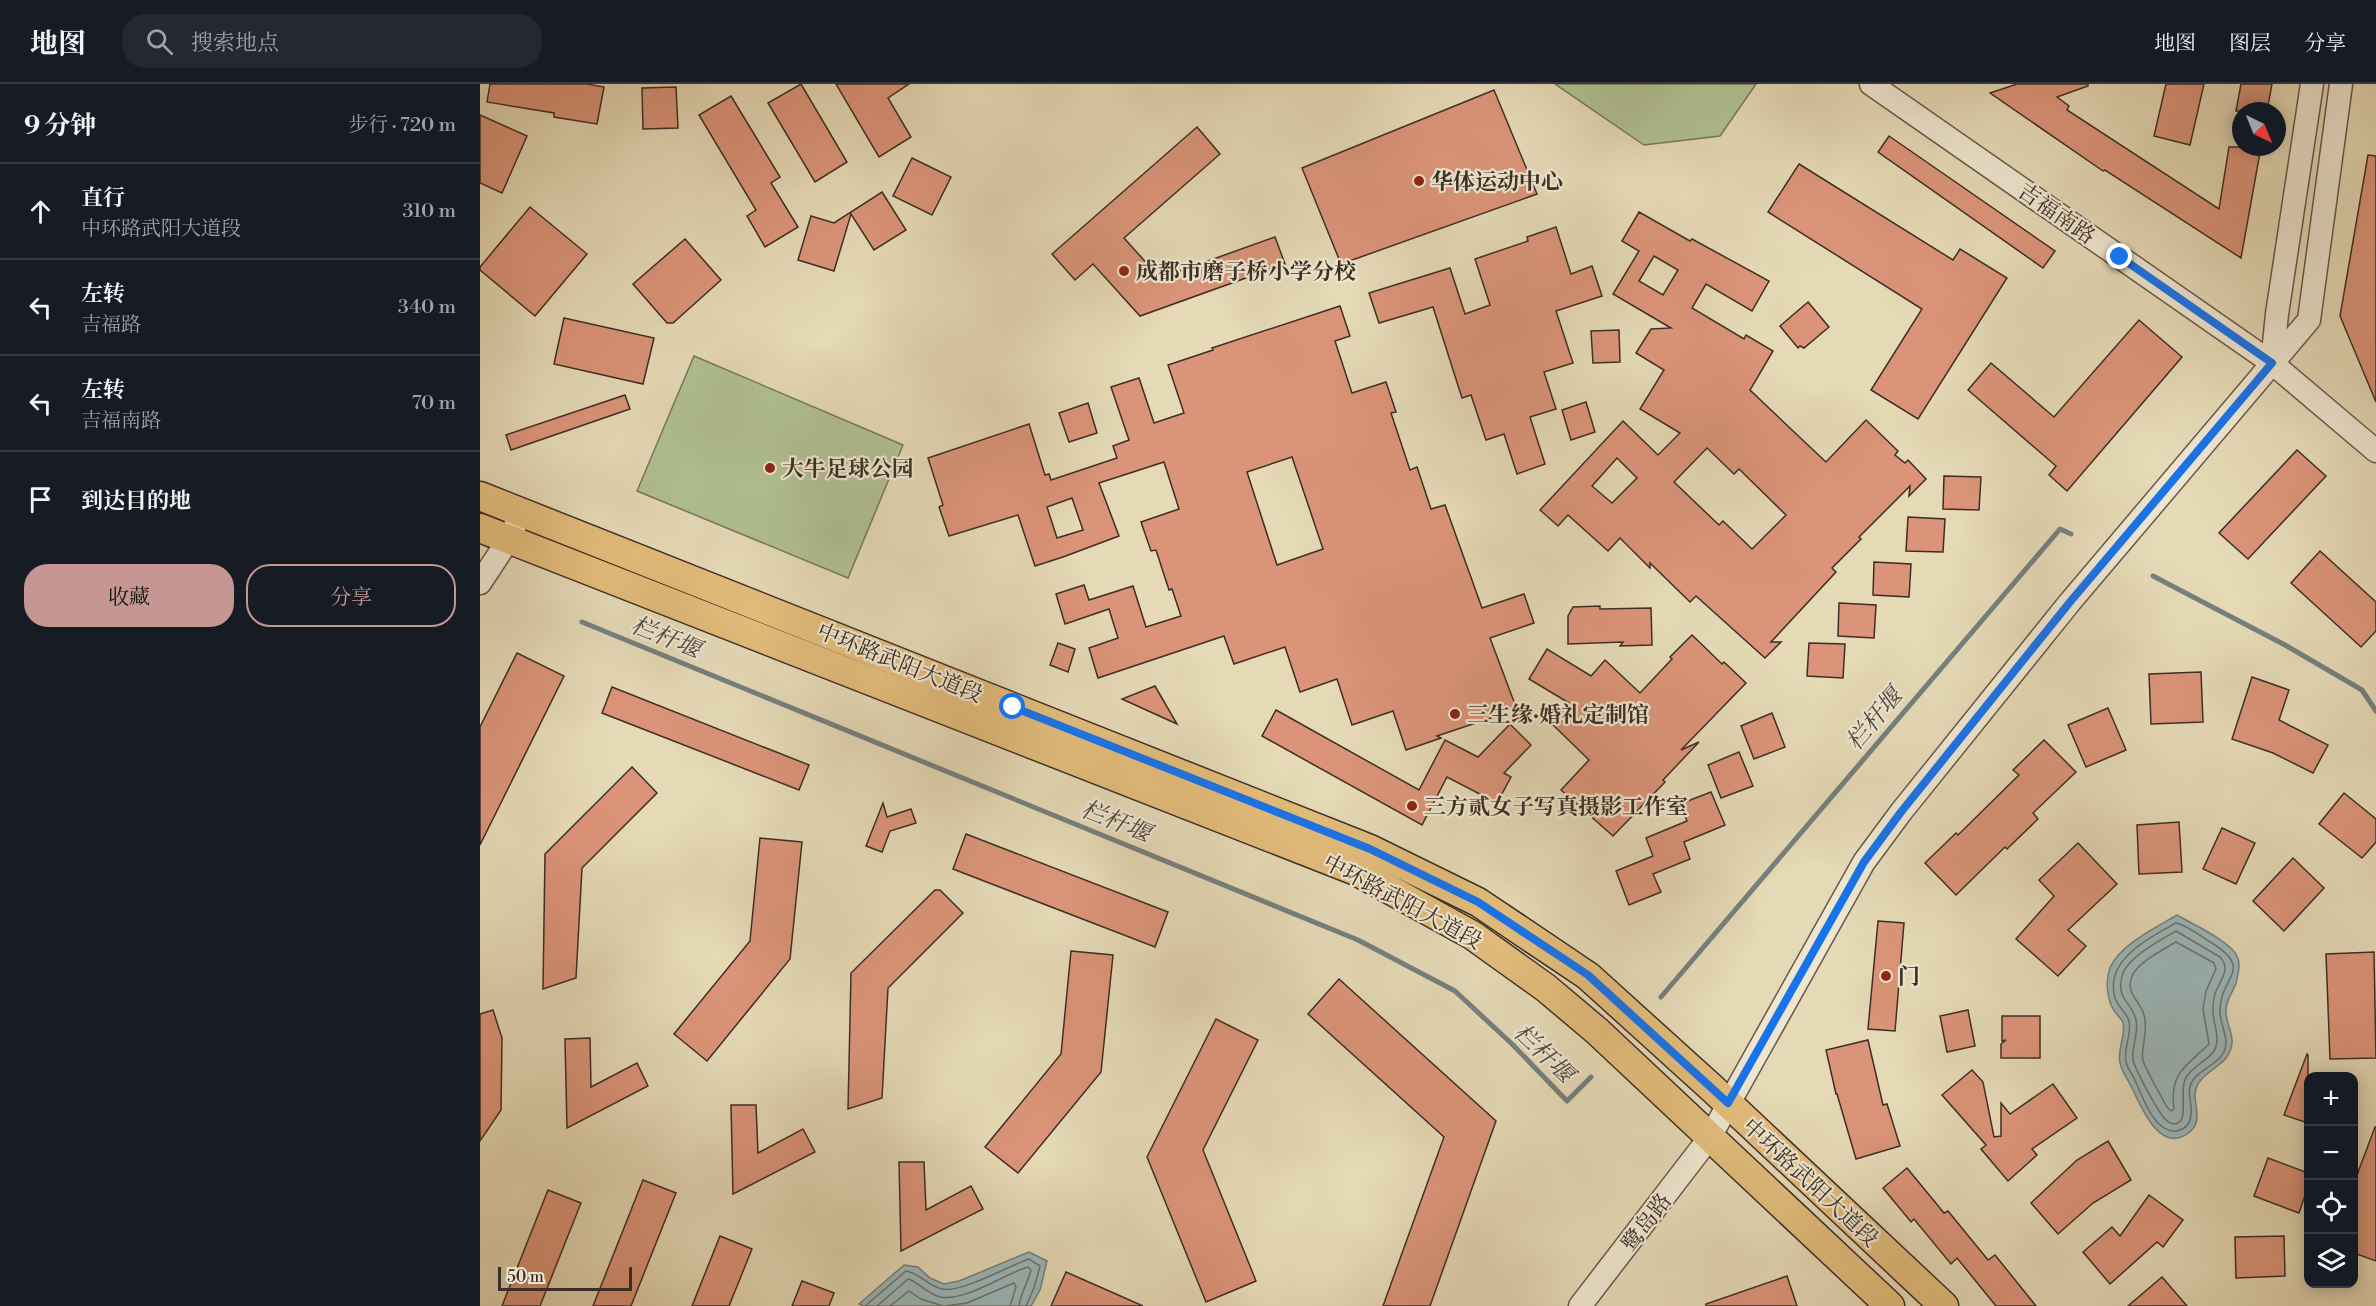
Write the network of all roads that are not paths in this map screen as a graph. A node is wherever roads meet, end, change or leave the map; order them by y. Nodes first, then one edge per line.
1 (1871, 84) edge
2 (2312, 84) edge
3 (2341, 84) edge
4 (2272, 363) junction
5 (2376, 451) edge
6 (480, 496) edge
7 (521, 511) junction
8 (480, 528) edge
9 (509, 539) junction
10 (480, 583) edge
11 (1728, 1103) junction
12 (1710, 1137) junction
13 (1581, 1306) edge
14 (1890, 1306) edge
15 (1944, 1306) edge

1 - 4 street, 吉福南路
2 - 4 street
3 - 4 street, 鹭岛路
4 - 5 street, 吉福南路
4 - 11 street, 鹭岛路
6 - 7 main road, 中环路武阳大道段
7 - 9 street
7 - 11 main road, 中环路武阳大道段
8 - 9 main road, 中环路武阳大道段
9 - 10 street
9 - 12 main road, 中环路武阳大道段
11 - 12 street, 鹭岛路
11 - 15 main road, 中环路武阳大道段
12 - 13 street, 鹭岛路
12 - 14 main road, 中环路武阳大道段

